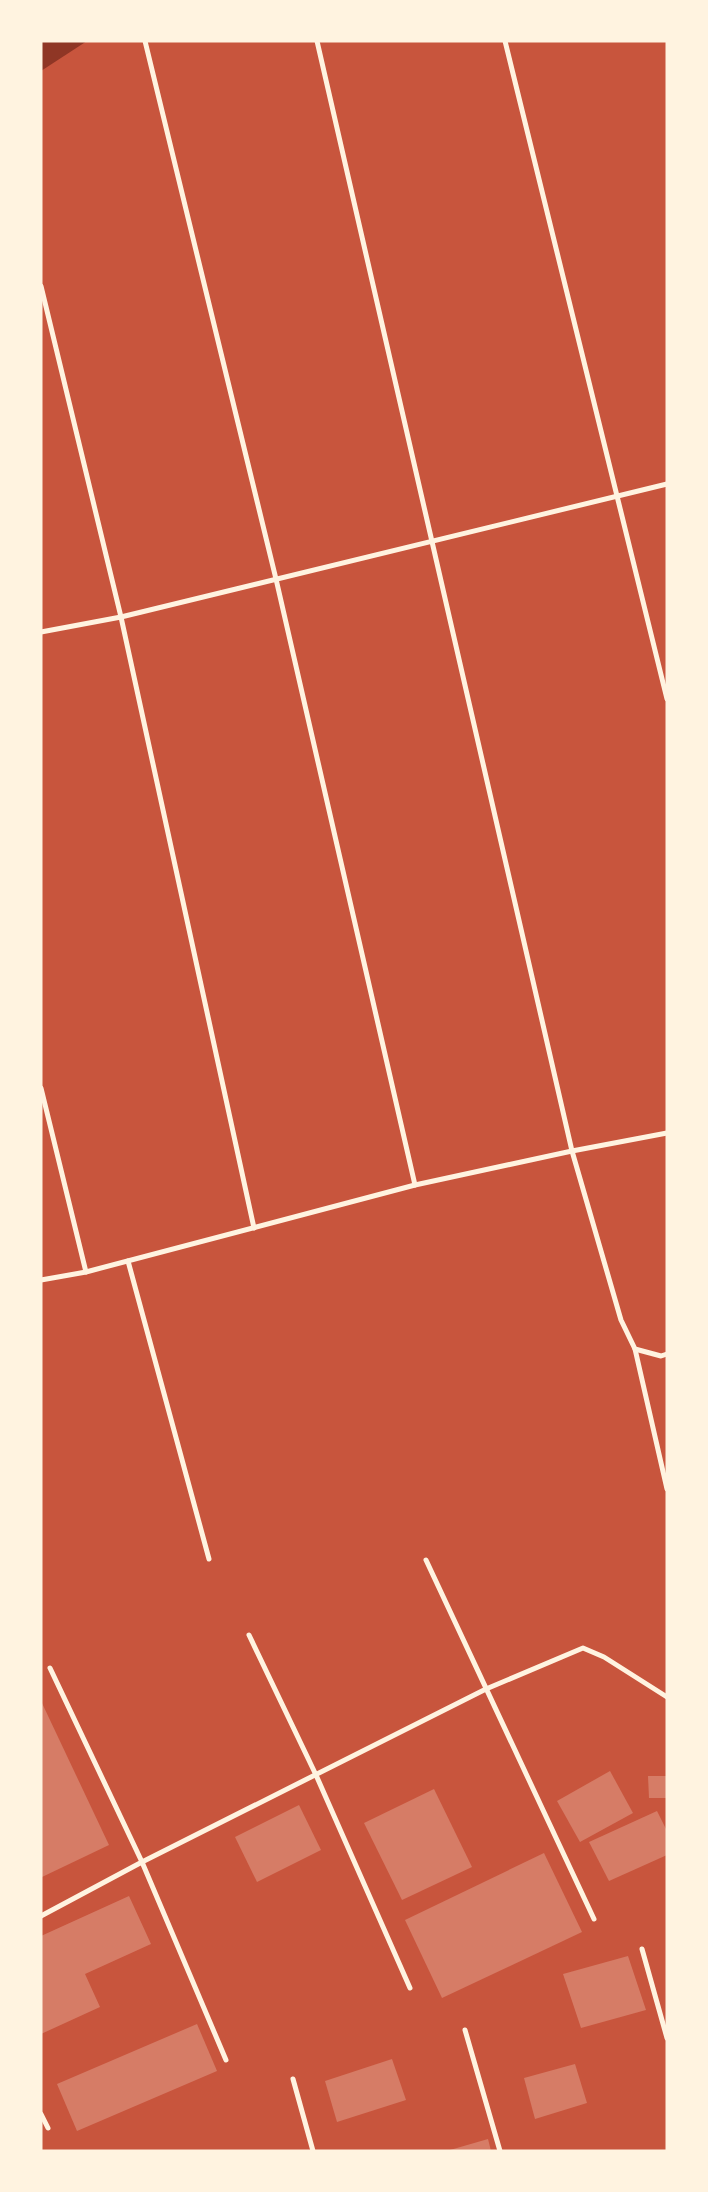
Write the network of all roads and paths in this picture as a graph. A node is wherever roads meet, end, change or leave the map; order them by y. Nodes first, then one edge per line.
1 (145, 41) edge
2 (317, 41) edge
3 (505, 41) edge
4 (41, 286) edge
5 (667, 484) edge
6 (618, 496) junction
7 (432, 541) junction
8 (276, 579) junction
9 (121, 617) junction
10 (41, 632) edge
11 (667, 699) edge
12 (41, 1088) edge
13 (667, 1133) edge
14 (572, 1151) junction
15 (416, 1185) junction
16 (254, 1228) junction
17 (128, 1261) junction
18 (86, 1272) junction
19 (41, 1280) edge
20 (635, 1349) junction
21 (667, 1354) edge
22 (667, 1489) edge
23 (209, 1559) dead end
24 (426, 1560) dead end
25 (249, 1635) dead end
26 (50, 1668) dead end
27 (486, 1689) junction
28 (667, 1697) edge
29 (316, 1775) junction
30 (142, 1862) junction
31 (41, 1916) edge
32 (594, 1920) dead end
33 (642, 1949) dead end
34 (410, 1988) dead end
35 (465, 2030) dead end
36 (667, 2038) edge
37 (226, 2060) dead end
38 (293, 2079) dead end
39 (41, 2114) edge
40 (48, 2128) dead end
41 (313, 2151) edge
42 (500, 2151) edge

1 - 8 street
2 - 7 street
3 - 6 street
4 - 9 street
5 - 6 street
6 - 7 street
6 - 11 street
7 - 8 street
7 - 14 street
8 - 9 street
8 - 15 street
9 - 10 street
9 - 16 street
12 - 18 street
13 - 14 street
14 - 15 street
14 - 20 street
15 - 16 street
16 - 17 street
17 - 18 street
17 - 23 street
18 - 19 street
20 - 21 street
20 - 22 street
24 - 27 street
25 - 29 street
26 - 30 street
27 - 28 street
27 - 29 street
27 - 32 street
29 - 30 street
29 - 34 street
30 - 31 street
30 - 37 street
33 - 36 street
35 - 42 street
38 - 41 street
39 - 40 street

